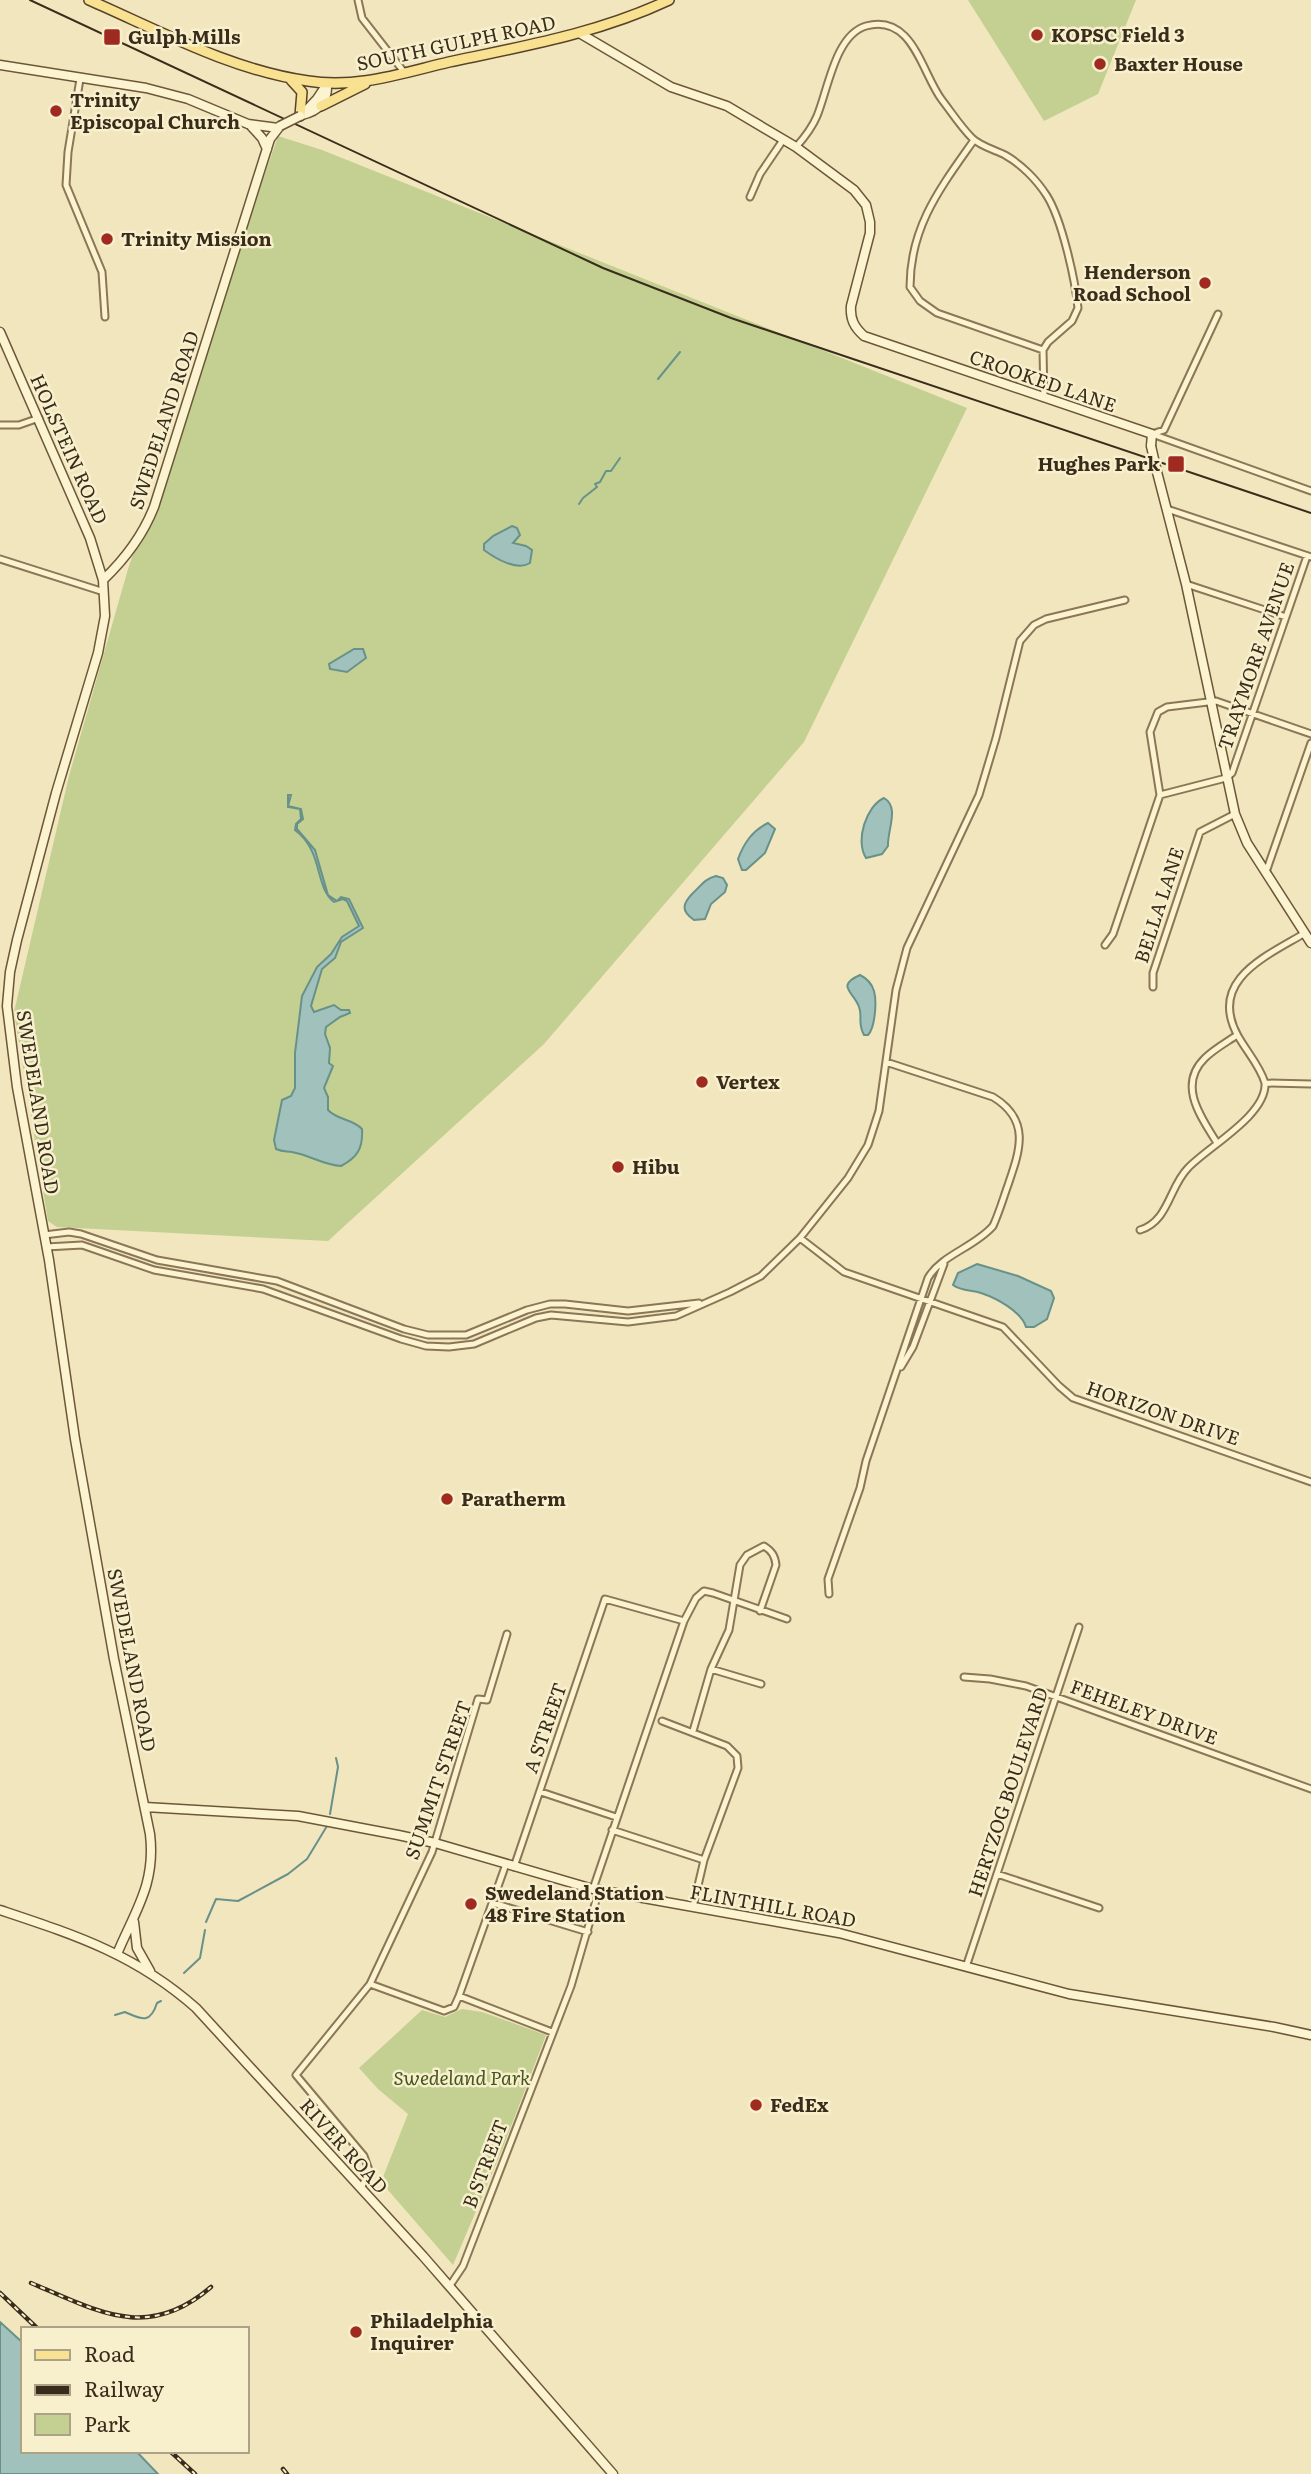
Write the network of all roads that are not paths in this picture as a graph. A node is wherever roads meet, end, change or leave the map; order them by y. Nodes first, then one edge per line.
1 (89, 0) edge
2 (358, 0) edge
3 (669, 0) edge
4 (580, 34) junction
5 (0, 65) edge
6 (404, 72) junction
7 (290, 78) junction
8 (80, 79) junction
9 (370, 82) junction
10 (327, 84) junction
11 (321, 106) junction
12 (301, 116) junction
13 (248, 124) junction
14 (279, 127) junction
15 (783, 140) junction
16 (974, 140) junction
17 (796, 147) junction
18 (267, 149) junction
19 (750, 197) dead end
20 (1218, 314) dead end
21 (105, 317) dead end
22 (0, 332) edge
23 (1043, 349) junction
24 (1044, 398) junction
25 (38, 418) junction
26 (0, 425) edge
27 (1152, 434) junction
28 (1311, 491) edge
29 (1167, 509) junction
30 (1309, 557) edge
31 (0, 559) edge
32 (103, 580) junction
33 (1186, 584) junction
34 (104, 592) junction
35 (1125, 600) dead end
36 (1286, 617) junction
37 (1210, 701) junction
38 (1254, 713) junction
39 (1311, 734) edge
40 (1311, 743) edge
41 (1226, 778) junction
42 (1160, 795) junction
43 (1235, 814) junction
44 (1266, 873) junction
45 (1305, 933) junction
46 (1311, 943) edge
47 (1105, 945) dead end
48 (1153, 987) dead end
49 (1237, 1035) junction
50 (886, 1062) junction
51 (1265, 1083) junction
52 (1311, 1084) edge
53 (1217, 1143) junction
54 (1140, 1230) dead end
55 (44, 1235) junction
56 (800, 1238) junction
57 (46, 1247) junction
58 (946, 1261) junction
59 (921, 1300) junction
60 (709, 1302) junction
61 (930, 1303) junction
62 (896, 1376) junction
63 (1311, 1482) edge
64 (829, 1594) dead end
65 (733, 1600) junction
66 (760, 1611) junction
67 (787, 1619) dead end
68 (684, 1621) junction
69 (1079, 1626) dead end
70 (508, 1634) dead end
71 (711, 1670) junction
72 (964, 1677) dead end
73 (761, 1684) dead end
74 (1056, 1697) junction
75 (662, 1721) dead end
76 (693, 1731) junction
77 (1311, 1788) edge
78 (541, 1791) junction
79 (145, 1807) junction
80 (616, 1817) junction
81 (612, 1830) junction
82 (435, 1843) junction
83 (704, 1860) junction
84 (510, 1865) junction
85 (997, 1874) junction
86 (596, 1890) junction
87 (493, 1903) junction
88 (693, 1907) junction
89 (1099, 1908) dead end
90 (0, 1910) edge
91 (134, 1920) junction
92 (588, 1933) junction
93 (117, 1954) junction
94 (966, 1967) junction
95 (152, 1974) junction
96 (370, 1984) junction
97 (459, 1996) junction
98 (552, 2032) junction
99 (1311, 2035) edge
100 (362, 2189) junction
101 (449, 2287) junction
102 (613, 2474) edge

1 - 7 main road, SOUTH GULPH ROAD
2 - 6 street
3 - 4 main road, SOUTH GULPH ROAD
4 - 6 main road, SOUTH GULPH ROAD
4 - 15 main road, CROOKED LANE
5 - 8 main road
6 - 9 main road, SOUTH GULPH ROAD
7 - 10 main road, SOUTH GULPH ROAD
7 - 12 main road
8 - 13 main road
8 - 21 street
9 - 10 main road, SOUTH GULPH ROAD
9 - 11 main road
10 - 11 main road
10 - 12 main road
11 - 12 main road
12 - 14 main road, bridge
13 - 14 main road
13 - 18 main road
14 - 18 main road, SWEDELAND ROAD
15 - 17 main road, CROOKED LANE
15 - 19 street
16 - 17 street
16 - 23 street
16 - 23 street
17 - 24 main road, CROOKED LANE
18 - 32 main road, SWEDELAND ROAD
20 - 27 street
22 - 25 main road, HOLSTEIN ROAD
23 - 24 street
24 - 27 main road, CROOKED LANE
25 - 26 street
25 - 32 main road, HOLSTEIN ROAD
27 - 28 street
27 - 29 main road, bridge
29 - 30 street
29 - 33 main road
30 - 36 street, TRAYMORE AVENUE
31 - 34 street
32 - 34 main road, SWEDELAND ROAD
33 - 36 street
33 - 37 main road
34 - 55 main road, SWEDELAND ROAD
35 - 50 street
36 - 38 street, TRAYMORE AVENUE
37 - 38 street
37 - 41 main road
37 - 42 street
38 - 39 street
38 - 41 street, TRAYMORE AVENUE
40 - 44 street
41 - 42 street, TRAYMORE AVENUE
41 - 43 main road
42 - 47 street
43 - 44 main road
43 - 48 street, BELLA LANE
44 - 45 main road
45 - 46 main road
45 - 49 street
49 - 51 street
49 - 53 street
50 - 56 street
50 - 58 street
51 - 52 street
51 - 53 street
53 - 54 street
55 - 57 main road, SWEDELAND ROAD
55 - 60 street
56 - 59 street, HORIZON DRIVE
56 - 60 street
57 - 60 street
57 - 79 main road, SWEDELAND ROAD
58 - 59 street
58 - 61 street
59 - 61 street, HORIZON DRIVE
59 - 62 street
61 - 62 street
61 - 63 street, HORIZON DRIVE
62 - 64 street
65 - 66 street
65 - 66 street
65 - 68 street, B STREET
65 - 71 street
66 - 67 street
68 - 78 street, A STREET
68 - 80 street, B STREET
69 - 74 street, HERTZOG BOULEVARD
70 - 82 street, SUMMIT STREET
71 - 73 street
71 - 76 street
72 - 74 street, FEHELEY DRIVE
74 - 77 street, FEHELEY DRIVE
74 - 85 street, HERTZOG BOULEVARD
75 - 76 street
76 - 83 street
78 - 80 street
78 - 84 street, A STREET
79 - 82 main road, FLINTHILL ROAD
79 - 91 main road, SWEDELAND ROAD
80 - 81 street, B STREET
81 - 83 street
81 - 86 street, B STREET
82 - 84 main road, FLINTHILL ROAD
82 - 96 street, SUMMIT STREET
83 - 88 street
84 - 86 main road, FLINTHILL ROAD
84 - 87 street, A STREET
85 - 89 street
85 - 94 street, HERTZOG BOULEVARD
86 - 88 main road, FLINTHILL ROAD
86 - 92 street, B STREET
87 - 92 street
87 - 97 street, A STREET
88 - 94 main road, FLINTHILL ROAD
90 - 93 main road, RIVER ROAD
91 - 93 main road, SWEDELAND ROAD
91 - 95 main road
92 - 98 street, B STREET
93 - 95 main road, RIVER ROAD
94 - 99 main road, FLINTHILL ROAD
95 - 100 main road, RIVER ROAD
96 - 97 street
96 - 100 street, SUMMIT STREET
97 - 98 street
98 - 101 street, B STREET
100 - 101 main road, RIVER ROAD
101 - 102 main road, RIVER ROAD

